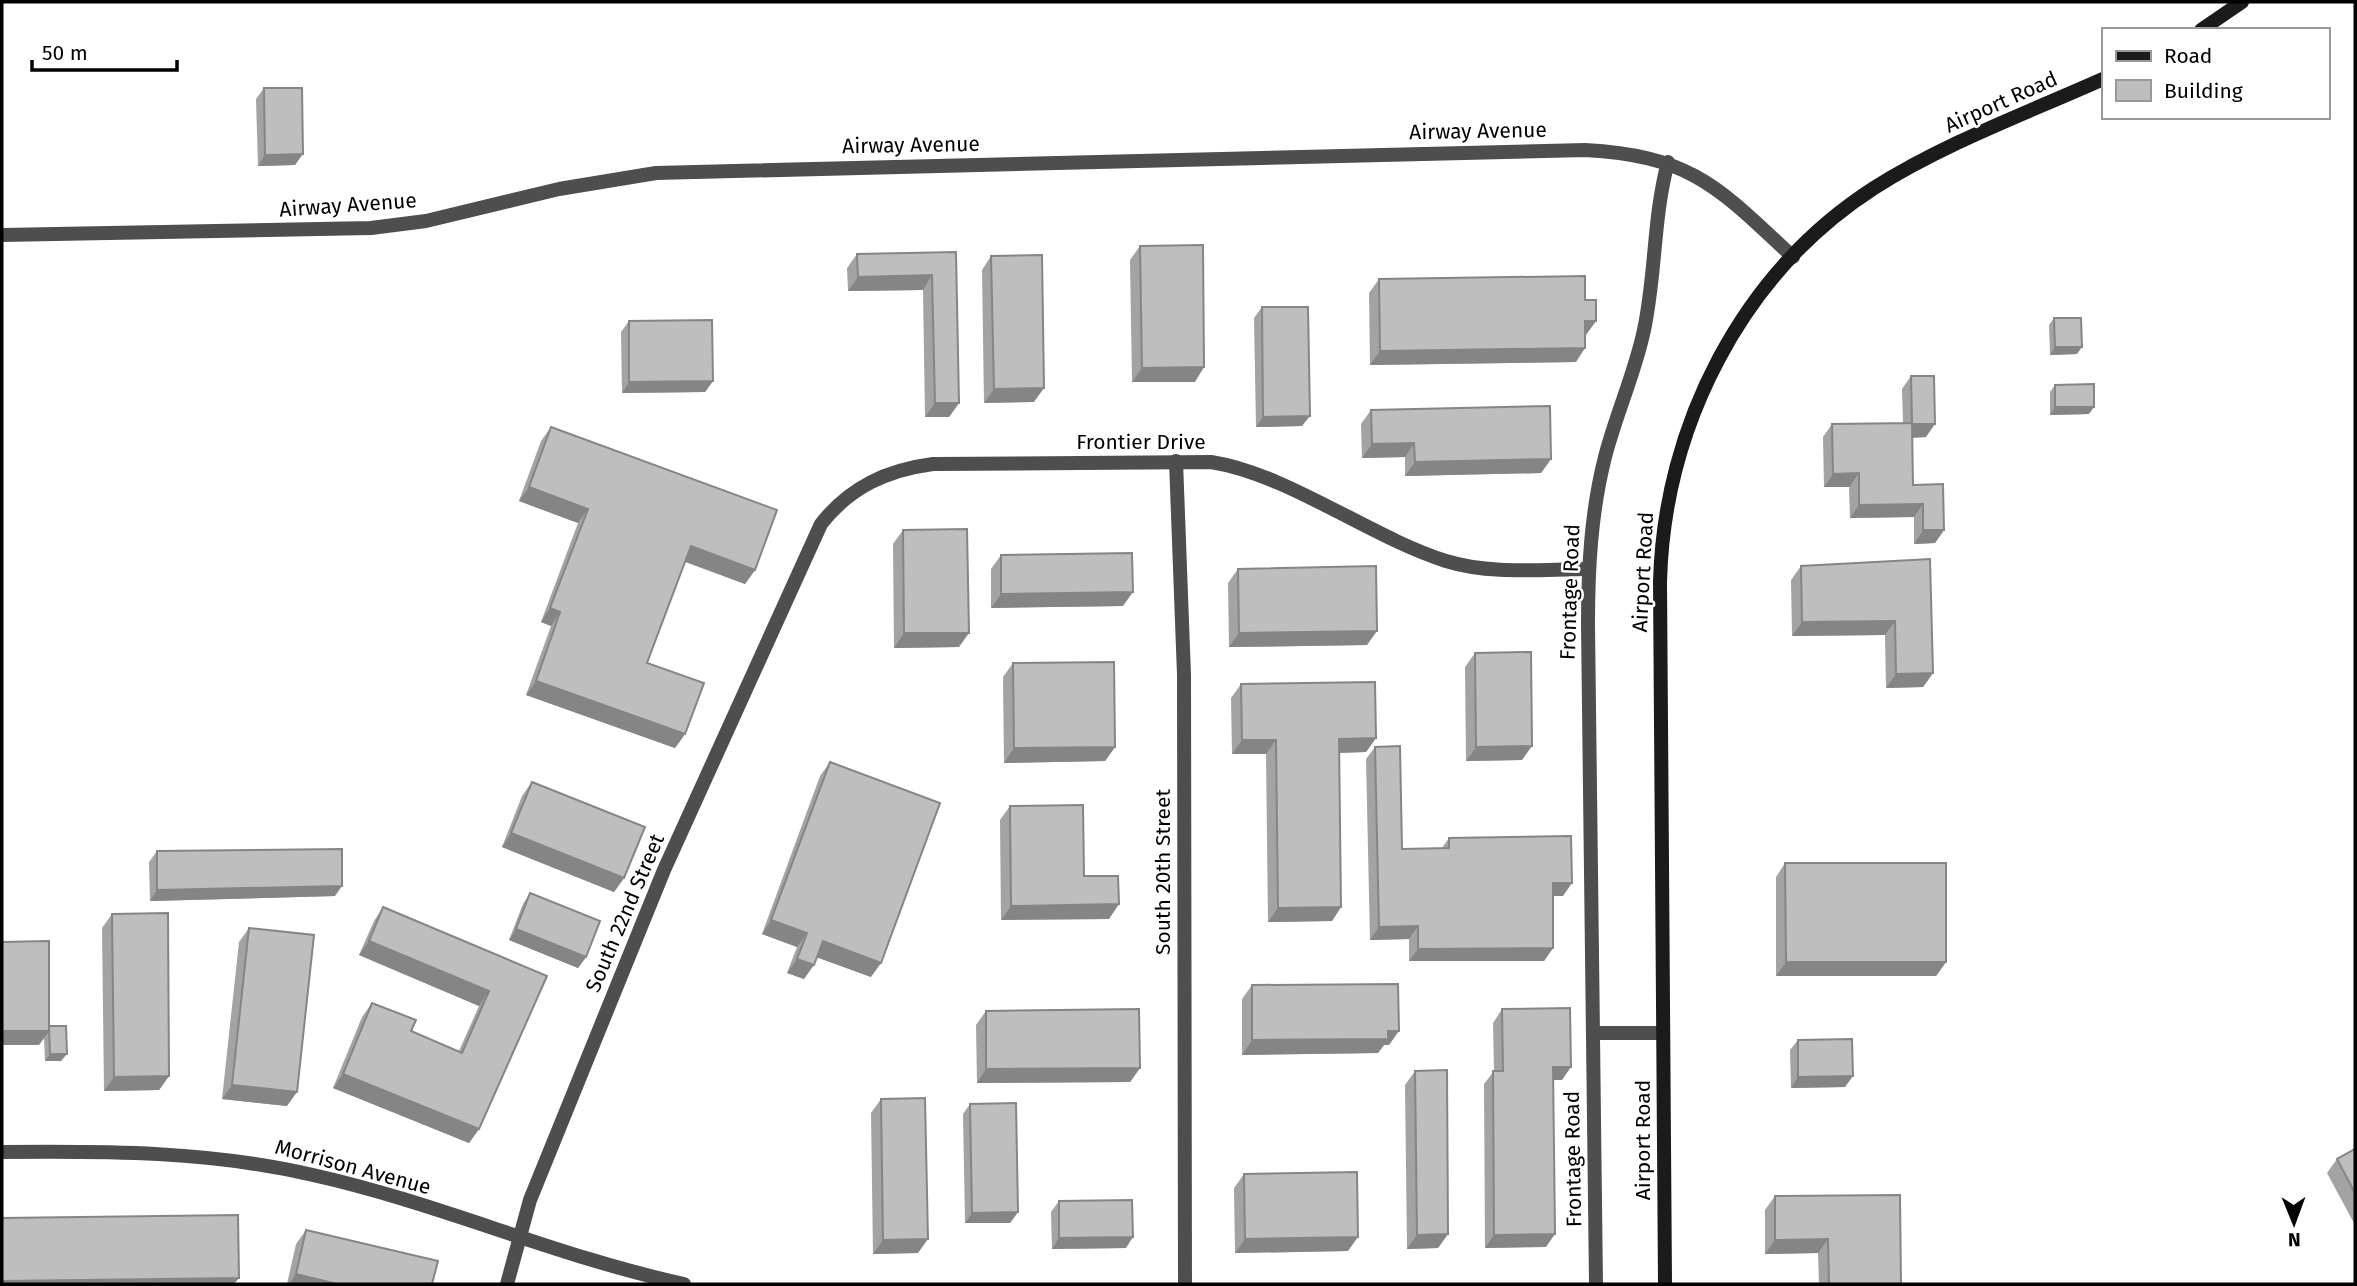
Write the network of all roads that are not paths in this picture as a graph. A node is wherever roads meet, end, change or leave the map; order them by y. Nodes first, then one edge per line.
1 (2242, 2) edge
2 (2204, 28) edge
3 (2102, 79) edge
4 (1668, 162) junction
5 (2, 235) edge
6 (1793, 257) junction
7 (1176, 461) junction
8 (802, 566) joint
9 (1589, 569) junction
10 (1663, 1032) junction
11 (1593, 1033) junction
12 (2, 1153) edge
13 (519, 1236) junction
14 (507, 1284) edge
15 (684, 1284) edge
16 (1185, 1284) edge
17 (1596, 1284) edge
18 (1665, 1284) edge

1 - 2 main road
3 - 6 main road, Airport Road
4 - 5 street, Airway Avenue
4 - 6 street, Airway Avenue
4 - 9 street, Frontage Road
6 - 10 main road, Airport Road
7 - 8 street, Frontier Drive
7 - 9 street, Frontier Drive
7 - 16 street, South 20th Street
8 - 13 street, South 22nd Street
9 - 11 street, Frontage Road
10 - 11 street
10 - 18 main road, Airport Road
11 - 17 street, Frontage Road
12 - 13 street, Morrison Avenue
13 - 14 street, South 22nd Street
13 - 15 street, Morrison Avenue

